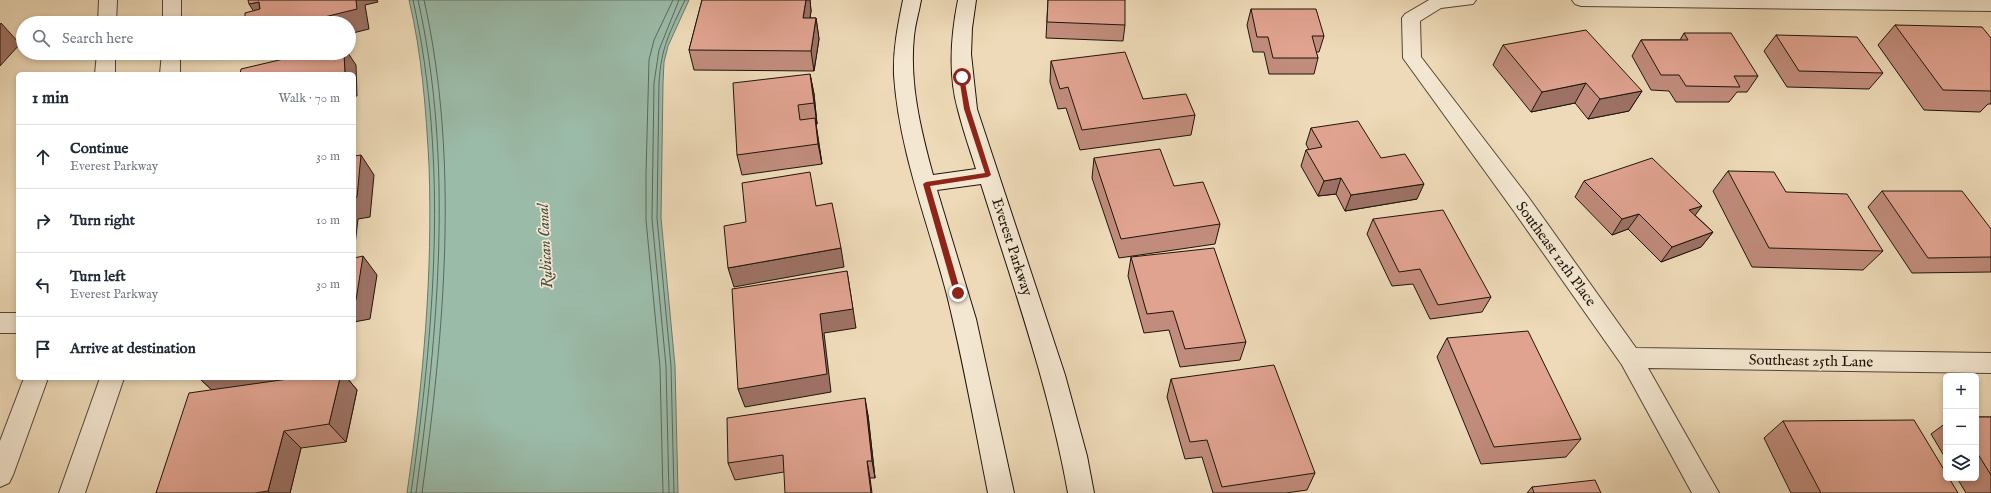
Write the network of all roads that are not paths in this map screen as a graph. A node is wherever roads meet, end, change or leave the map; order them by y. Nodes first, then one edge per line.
1 (108, 0) edge
2 (172, 0) edge
3 (912, 0) edge
4 (967, 0) edge
5 (1467, 0) edge
6 (1581, 0) edge
7 (1991, 5) edge
8 (107, 16) edge
9 (172, 16) edge
10 (106, 60) edge
11 (171, 60) edge
12 (105, 72) edge
13 (170, 72) edge
14 (988, 175) junction
15 (926, 184) junction
16 (0, 323) edge
17 (16, 323) edge
18 (1630, 358) junction
19 (1991, 363) edge
20 (35, 380) edge
21 (111, 380) edge
22 (0, 475) edge
23 (72, 493) edge
24 (1001, 493) edge
25 (1081, 493) edge
26 (1706, 493) edge

1 - 8 street
2 - 9 street
3 - 15 street
4 - 14 street, Everest Parkway
5 - 18 street, Southeast 12th Place
6 - 7 street
10 - 12 street
11 - 13 street
14 - 15 street
14 - 25 street, Everest Parkway
15 - 24 street
16 - 17 street
18 - 19 street, Southeast 25th Lane
18 - 26 street, Southeast 12th Place
20 - 22 street
21 - 23 street

